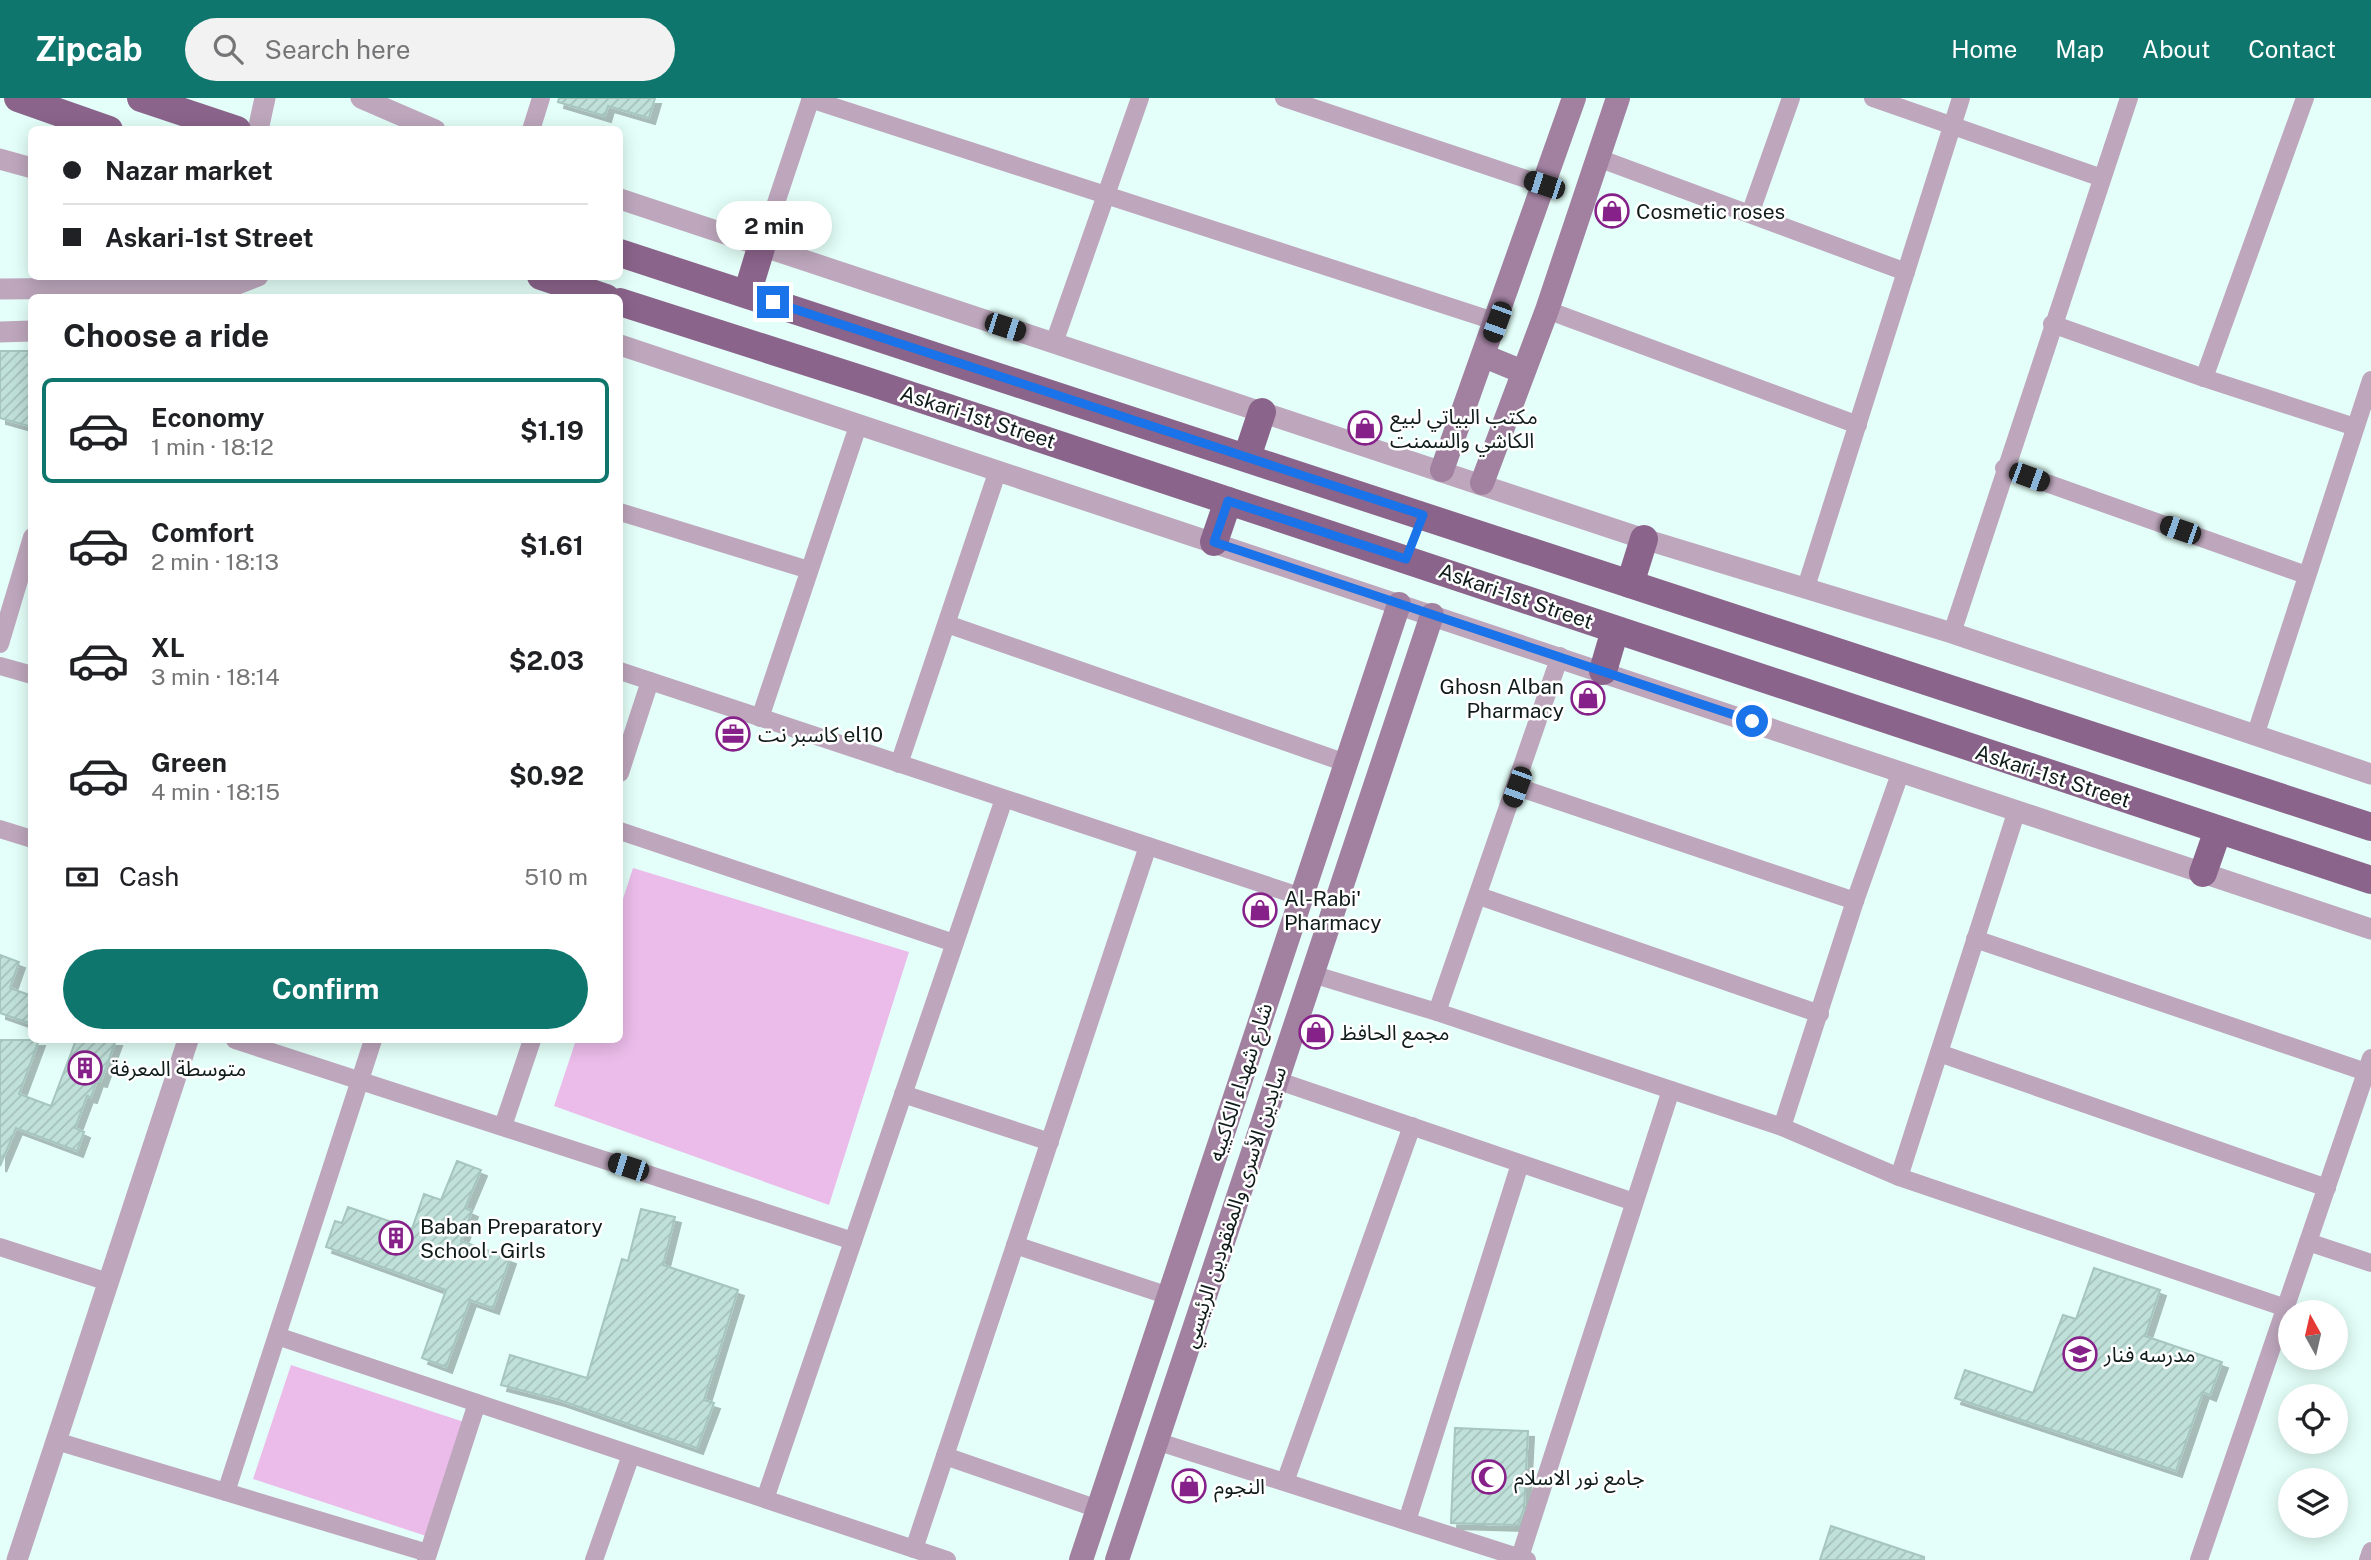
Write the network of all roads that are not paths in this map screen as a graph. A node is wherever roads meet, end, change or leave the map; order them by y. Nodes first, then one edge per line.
1 (18, 98) edge
2 (141, 98) edge
3 (265, 98) edge
4 (361, 98) edge
5 (541, 98) edge
6 (1140, 98) edge
7 (1284, 98) edge
8 (1574, 98) edge
9 (1618, 98) edge
10 (1791, 98) edge
11 (1873, 98) edge
12 (1961, 98) edge
13 (2129, 98) edge
14 (2305, 98) edge
15 (811, 99) edge
16 (1952, 125) junction
17 (97, 126) edge
18 (225, 126) edge
19 (259, 126) edge
20 (426, 126) edge
21 (532, 126) edge
22 (1598, 158) junction
23 (0, 159) edge
24 (28, 167) edge
25 (2102, 178) junction
26 (1544, 185) junction
27 (1105, 196) junction
28 (623, 200) edge
29 (1750, 214) junction
30 (761, 247) junction
31 (623, 254) edge
32 (1906, 272) junction
33 (248, 280) edge
34 (544, 284) edge
35 (0, 289) edge
36 (39, 293) edge
37 (588, 294) edge
38 (747, 294) junction
39 (623, 303) edge
40 (1547, 310) junction
41 (1497, 322) junction
42 (2052, 324) junction
43 (28, 331) edge
44 (0, 332) edge
45 (1054, 343) junction
46 (623, 346) edge
47 (1484, 356) junction
48 (1523, 372) junction
49 (2204, 378) junction
50 (2371, 380) edge
51 (1262, 412) junction
52 (1858, 425) junction
53 (858, 426) junction
54 (2355, 427) junction
55 (1247, 457) junction
56 (2004, 468) junction
57 (1442, 470) junction
58 (997, 473) junction
59 (1482, 483) junction
60 (1228, 501) junction
61 (623, 513) edge
62 (1423, 515) junction
63 (1465, 530) junction
64 (1644, 539) junction
65 (1214, 542) junction
66 (28, 550) edge
67 (1406, 559) junction
68 (809, 570) junction
69 (1450, 574) junction
70 (2306, 575) junction
71 (1630, 584) junction
72 (1806, 587) junction
73 (1399, 604) junction
74 (1432, 615) junction
75 (947, 624) junction
76 (1615, 630) junction
77 (1952, 633) junction
78 (0, 644) edge
79 (1560, 656) junction
80 (0, 666) edge
81 (1603, 671) junction
82 (623, 672) edge
83 (28, 675) edge
84 (650, 681) junction
85 (760, 718) junction
86 (2256, 733) junction
87 (1346, 763) junction
88 (623, 764) edge
89 (900, 764) junction
90 (1901, 771) junction
91 (2371, 774) edge
92 (1517, 787) junction
93 (1004, 799) junction
94 (2017, 810) junction
95 (2371, 827) edge
96 (0, 829) edge
97 (2218, 830) junction
98 (623, 832) edge
99 (28, 838) edge
100 (1148, 846) junction
101 (2203, 873) junction
102 (2371, 880) edge
103 (1479, 896) junction
104 (1302, 897) junction
105 (1855, 901) junction
106 (2371, 929) edge
107 (1975, 939) junction
108 (954, 943) junction
109 (1312, 974) junction
110 (1437, 1012) junction
111 (1820, 1014) junction
112 (187, 1043) edge
113 (244, 1043) edge
114 (372, 1043) edge
115 (531, 1043) edge
116 (1939, 1053) junction
117 (2369, 1065) edge
118 (360, 1080) junction
119 (1276, 1080) junction
120 (1671, 1090) junction
121 (903, 1094) junction
122 (2364, 1104) edge
123 (503, 1126) junction
124 (1412, 1126) junction
125 (1782, 1127) junction
126 (1050, 1142) junction
127 (1520, 1164) junction
128 (1899, 1177) junction
129 (2327, 1188) junction
130 (1634, 1202) junction
131 (853, 1241) junction
132 (2308, 1242) junction
133 (1015, 1245) junction
134 (0, 1247) edge
135 (2371, 1263) edge
136 (108, 1282) junction
137 (1169, 1296) junction
138 (2289, 1300) edge
139 (2278, 1305) edge
140 (2278, 1331) edge
141 (277, 1336) junction
142 (477, 1403) junction
143 (56, 1441) junction
144 (1156, 1441) junction
145 (631, 1455) junction
146 (945, 1456) junction
147 (1285, 1482) junction
148 (226, 1492) junction
149 (765, 1499) junction
150 (1098, 1509) junction
151 (1408, 1521) junction
152 (914, 1549) junction
153 (2371, 1551) edge
154 (427, 1556) edge
155 (1120, 1559) edge
156 (1522, 1559) edge
157 (17, 1560) edge
158 (594, 1560) edge
159 (947, 1560) edge
160 (1081, 1560) edge
161 (2199, 1560) edge
162 (2368, 1560) edge

1 - 17 main road
2 - 18 main road
3 - 19 street
4 - 20 street
5 - 21 street
6 - 27 street
7 - 26 street
8 - 26 main road
9 - 22 main road
10 - 29 street
11 - 16 street
12 - 16 street
13 - 25 street
14 - 49 street
15 - 27 street
15 - 30 street
16 - 25 street
16 - 32 street
22 - 29 street
22 - 40 main road
23 - 24 street
25 - 42 street
26 - 41 main road
27 - 41 street
27 - 45 street
28 - 30 street
29 - 32 street
30 - 38 main road
30 - 45 street
31 - 38 main road
32 - 52 street
33 - 36 street
34 - 37 main road
35 - 36 street
38 - 55 main road
39 - 60 main road, Askari-1st Street
40 - 48 main road
40 - 52 street
41 - 47 main road
42 - 49 street
42 - 56 street
43 - 44 street
45 - 51 street
46 - 53 street
47 - 48 main road
47 - 57 main road
48 - 59 main road
49 - 54 street
50 - 54 street
51 - 55 main road
51 - 57 street
52 - 72 street
53 - 58 street
53 - 68 street
54 - 70 street
55 - 62 main road
56 - 70 street
56 - 77 street
57 - 59 street
58 - 65 street
58 - 75 street
59 - 64 street
60 - 65 main road
60 - 67 main road, Askari-1st Street
61 - 68 street
62 - 63 main road
62 - 67 main road
63 - 69 main road
63 - 71 main road
64 - 71 main road
64 - 72 street
65 - 73 street
66 - 78 street
67 - 69 main road, Askari-1st Street
68 - 85 street
69 - 76 main road, Askari-1st Street
70 - 86 street
71 - 95 main road
72 - 77 street
73 - 74 street
73 - 87 main road, شارع شهداء الكاكييه
74 - 79 street
74 - 109 main road, سايدين الأسرى والمفقودين الرئيسي
75 - 87 street
75 - 89 street
76 - 81 main road
76 - 97 main road, Askari-1st Street
77 - 86 street
79 - 81 street
79 - 92 street
80 - 83 street
81 - 90 street
82 - 84 street
84 - 85 street
84 - 88 street
85 - 89 street
86 - 91 street
87 - 104 main road, شارع شهداء الكاكييه
89 - 93 street
90 - 94 street
90 - 105 street
92 - 103 street
92 - 105 street
93 - 100 street
93 - 108 street
94 - 101 street
94 - 107 street
96 - 99 street
97 - 101 main road
97 - 102 main road, Askari-1st Street
98 - 108 street
100 - 104 street
100 - 126 street
101 - 106 street
103 - 110 street
103 - 111 street
104 - 137 main road, شارع شهداء الكاكييه
105 - 111 street
107 - 116 street
107 - 117 street
108 - 121 street
109 - 110 street
109 - 119 main road, سايدين الأسرى والمفقودين الرئيسي
110 - 120 street
111 - 125 street
112 - 136 street
113 - 118 street
114 - 118 street
115 - 123 street
116 - 128 street
116 - 129 street
117 - 122 street
118 - 123 street
118 - 141 street
119 - 124 street
119 - 144 main road, سايدين الأسرى والمفقودين الرئيسي
120 - 125 street
120 - 130 street
121 - 126 street
121 - 131 street
122 - 129 street
123 - 131 street
124 - 127 street
124 - 147 street
125 - 128 street
126 - 133 street
127 - 130 street
127 - 151 street
128 - 139 street
129 - 132 street
130 - 156 street
131 - 149 street
132 - 135 street
132 - 138 street
133 - 137 street
133 - 146 street
134 - 136 street
136 - 143 street
137 - 150 main road, شارع شهداء الكاكييه
140 - 161 street
141 - 142 street
141 - 148 street
142 - 145 street
142 - 154 street
143 - 148 street
143 - 157 street
144 - 147 street
144 - 155 main road, سايدين الأسرى والمفقودين الرئيسي
145 - 149 street
145 - 158 street
146 - 150 street
146 - 152 street
147 - 151 street
148 - 154 street
149 - 152 street
150 - 160 main road, شارع شهداء الكاكييه
151 - 156 street
152 - 159 street
153 - 162 street

